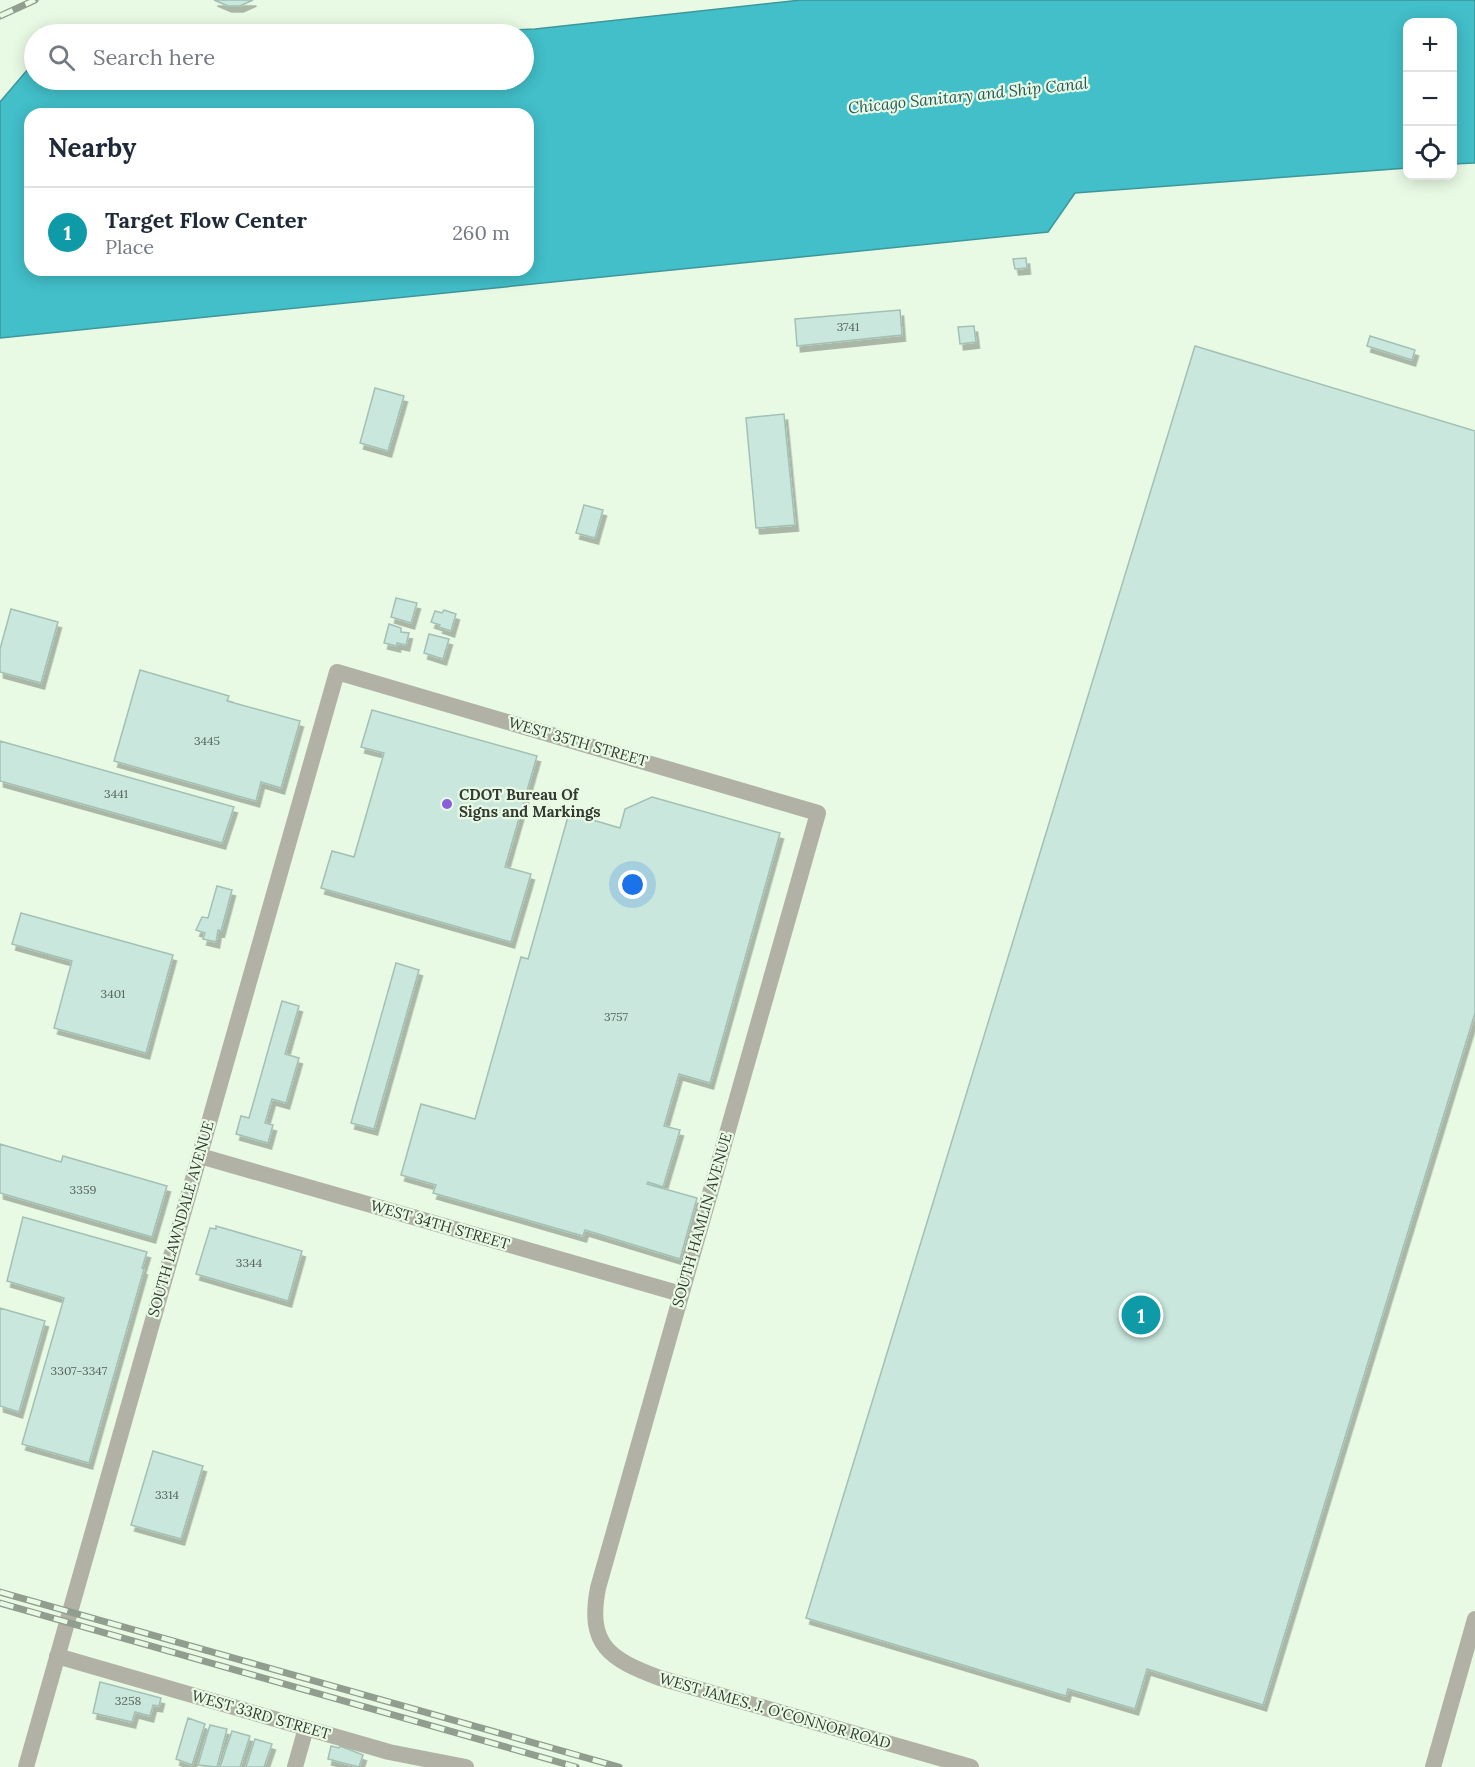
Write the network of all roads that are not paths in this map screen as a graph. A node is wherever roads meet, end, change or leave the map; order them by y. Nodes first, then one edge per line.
1 (338, 672) joint
2 (818, 813) joint
3 (200, 1156) junction
4 (681, 1294) junction
5 (1475, 1620) edge
6 (596, 1628) joint
7 (57, 1656) junction
8 (306, 1728) junction
9 (26, 1767) edge
10 (295, 1767) edge
11 (466, 1767) edge
12 (971, 1767) edge
13 (1432, 1767) edge

1 - 2 street, WEST 35TH STREET
1 - 3 street, SOUTH LAWNDALE AVENUE
2 - 4 street, SOUTH HAMLIN AVENUE
3 - 4 street, WEST 34TH STREET
3 - 7 street, SOUTH LAWNDALE AVENUE
4 - 6 street, SOUTH HAMLIN AVENUE
5 - 13 street
6 - 12 street, WEST JAMES. J. O'CONNOR ROAD
7 - 8 street, WEST 33RD STREET
7 - 9 street, SOUTH LAWNDALE AVENUE
8 - 10 street
8 - 11 street, WEST 33RD STREET

